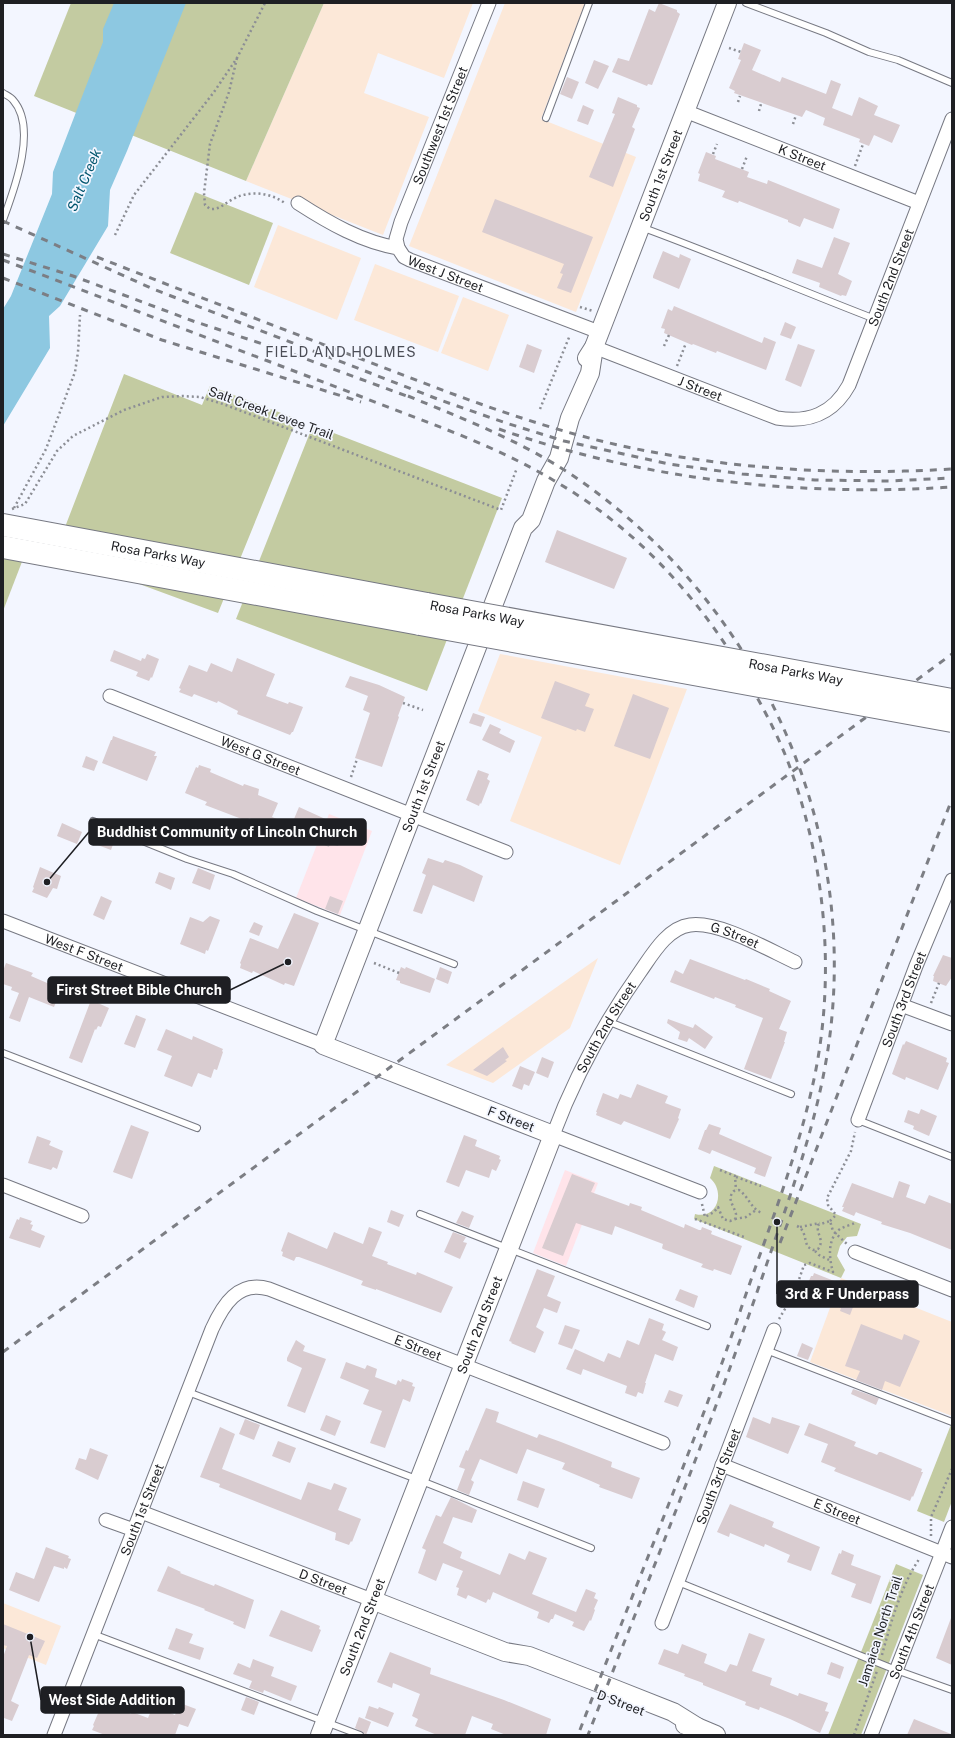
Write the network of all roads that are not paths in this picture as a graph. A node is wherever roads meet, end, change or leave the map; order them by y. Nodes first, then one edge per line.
1 (489, 3) edge
2 (589, 3) edge
3 (727, 3) edge
4 (746, 3) edge
5 (952, 83) edge
6 (3, 93) edge
7 (685, 111) junction
8 (546, 118) dead end
9 (952, 119) edge
10 (919, 203) junction
11 (298, 204) dead end
12 (3, 220) edge
13 (640, 227) junction
14 (398, 248) junction
15 (875, 319) junction
16 (596, 340) junction
17 (808, 418) joint
18 (3, 525) edge
19 (11, 549) edge
20 (423, 614) junction
21 (110, 696) dead end
22 (952, 700) edge
23 (952, 721) edge
24 (412, 815) junction
25 (93, 821) dead end
26 (506, 852) dead end
27 (952, 880) edge
28 (949, 895) edge
29 (3, 920) edge
30 (367, 930) junction
31 (673, 932) joint
32 (794, 962) dead end
33 (454, 964) dead end
34 (901, 1005) junction
35 (607, 1022) junction
36 (952, 1024) edge
37 (323, 1045) junction
38 (3, 1053) edge
39 (791, 1094) dead end
40 (858, 1120) joint
41 (197, 1128) dead end
42 (553, 1135) junction
43 (952, 1157) edge
44 (3, 1185) edge
45 (700, 1192) road end
46 (420, 1214) dead end
47 (82, 1216) dead end
48 (509, 1249) junction
49 (855, 1252) road end
50 (952, 1290) edge
51 (240, 1291) joint
52 (707, 1326) dead end
53 (774, 1330) road end
54 (766, 1350) junction
55 (463, 1364) junction
56 (188, 1392) junction
57 (952, 1422) edge
58 (663, 1443) dead end
59 (722, 1465) junction
60 (419, 1480) junction
61 (141, 1512) junction
62 (106, 1520) dead end
63 (952, 1527) edge
64 (134, 1530) junction
65 (590, 1548) dead end
66 (947, 1555) edge
67 (678, 1582) junction
68 (372, 1600) junction
69 (662, 1623) dead end
70 (93, 1634) junction
71 (896, 1670) junction
72 (952, 1690) edge
73 (322, 1728) edge
74 (54, 1735) edge
75 (360, 1735) edge
76 (716, 1735) edge
77 (871, 1735) edge

1 - 14 street, Southwest 1st Street
2 - 8 lane
3 - 7 street, South 1st Street
4 - 5 lane
6 - 12 lane
7 - 10 street, K Street
7 - 13 street, South 1st Street
9 - 10 street, South 2nd Street
10 - 15 street, South 2nd Street
11 - 14 street, West J Street
13 - 15 lane
13 - 16 street, South 1st Street
14 - 16 street, West J Street
15 - 17 street, South 2nd Street
16 - 17 street, J Street
16 - 24 street, South 1st Street
18 - 20 highway, Rosa Parks Way
19 - 20 highway, Rosa Parks Way
20 - 22 highway, Rosa Parks Way, bridge
20 - 23 highway, Rosa Parks Way, bridge
21 - 24 street, West G Street
24 - 26 street
24 - 30 street, South 1st Street
25 - 30 lane
27 - 28 street, South 3rd Street
28 - 34 street, South 3rd Street
29 - 37 street, West F Street
30 - 33 lane
30 - 37 street, South 1st Street
31 - 32 street, G Street
31 - 35 street, South 2nd Street
34 - 36 street
34 - 40 street, South 3rd Street
35 - 39 lane
35 - 42 street, South 2nd Street
37 - 42 street, F Street
38 - 41 lane
40 - 43 lane
42 - 45 street, F Street
42 - 48 street, South 2nd Street
44 - 47 street
46 - 48 lane
48 - 52 lane
48 - 55 street, South 2nd Street
49 - 50 street
51 - 55 street, E Street
51 - 56 street, South 1st Street
53 - 54 street, South 3rd Street
54 - 57 lane
54 - 59 street, South 3rd Street
55 - 58 street, E Street
55 - 60 street, South 2nd Street
56 - 60 lane
56 - 61 street, South 1st Street
59 - 66 street, E Street
59 - 67 street, South 3rd Street
60 - 65 lane
60 - 68 street, South 2nd Street
61 - 64 street, South 1st Street
61 - 68 street, D Street
62 - 64 street
63 - 66 street, South 4th Street
64 - 70 street, South 1st Street
66 - 71 street, South 4th Street
67 - 69 street, South 3rd Street
67 - 71 lane
68 - 73 street, South 2nd Street
68 - 76 street, D Street
70 - 73 lane
70 - 74 street, South 1st Street
71 - 72 lane
71 - 77 street, South 4th Street
73 - 75 lane

